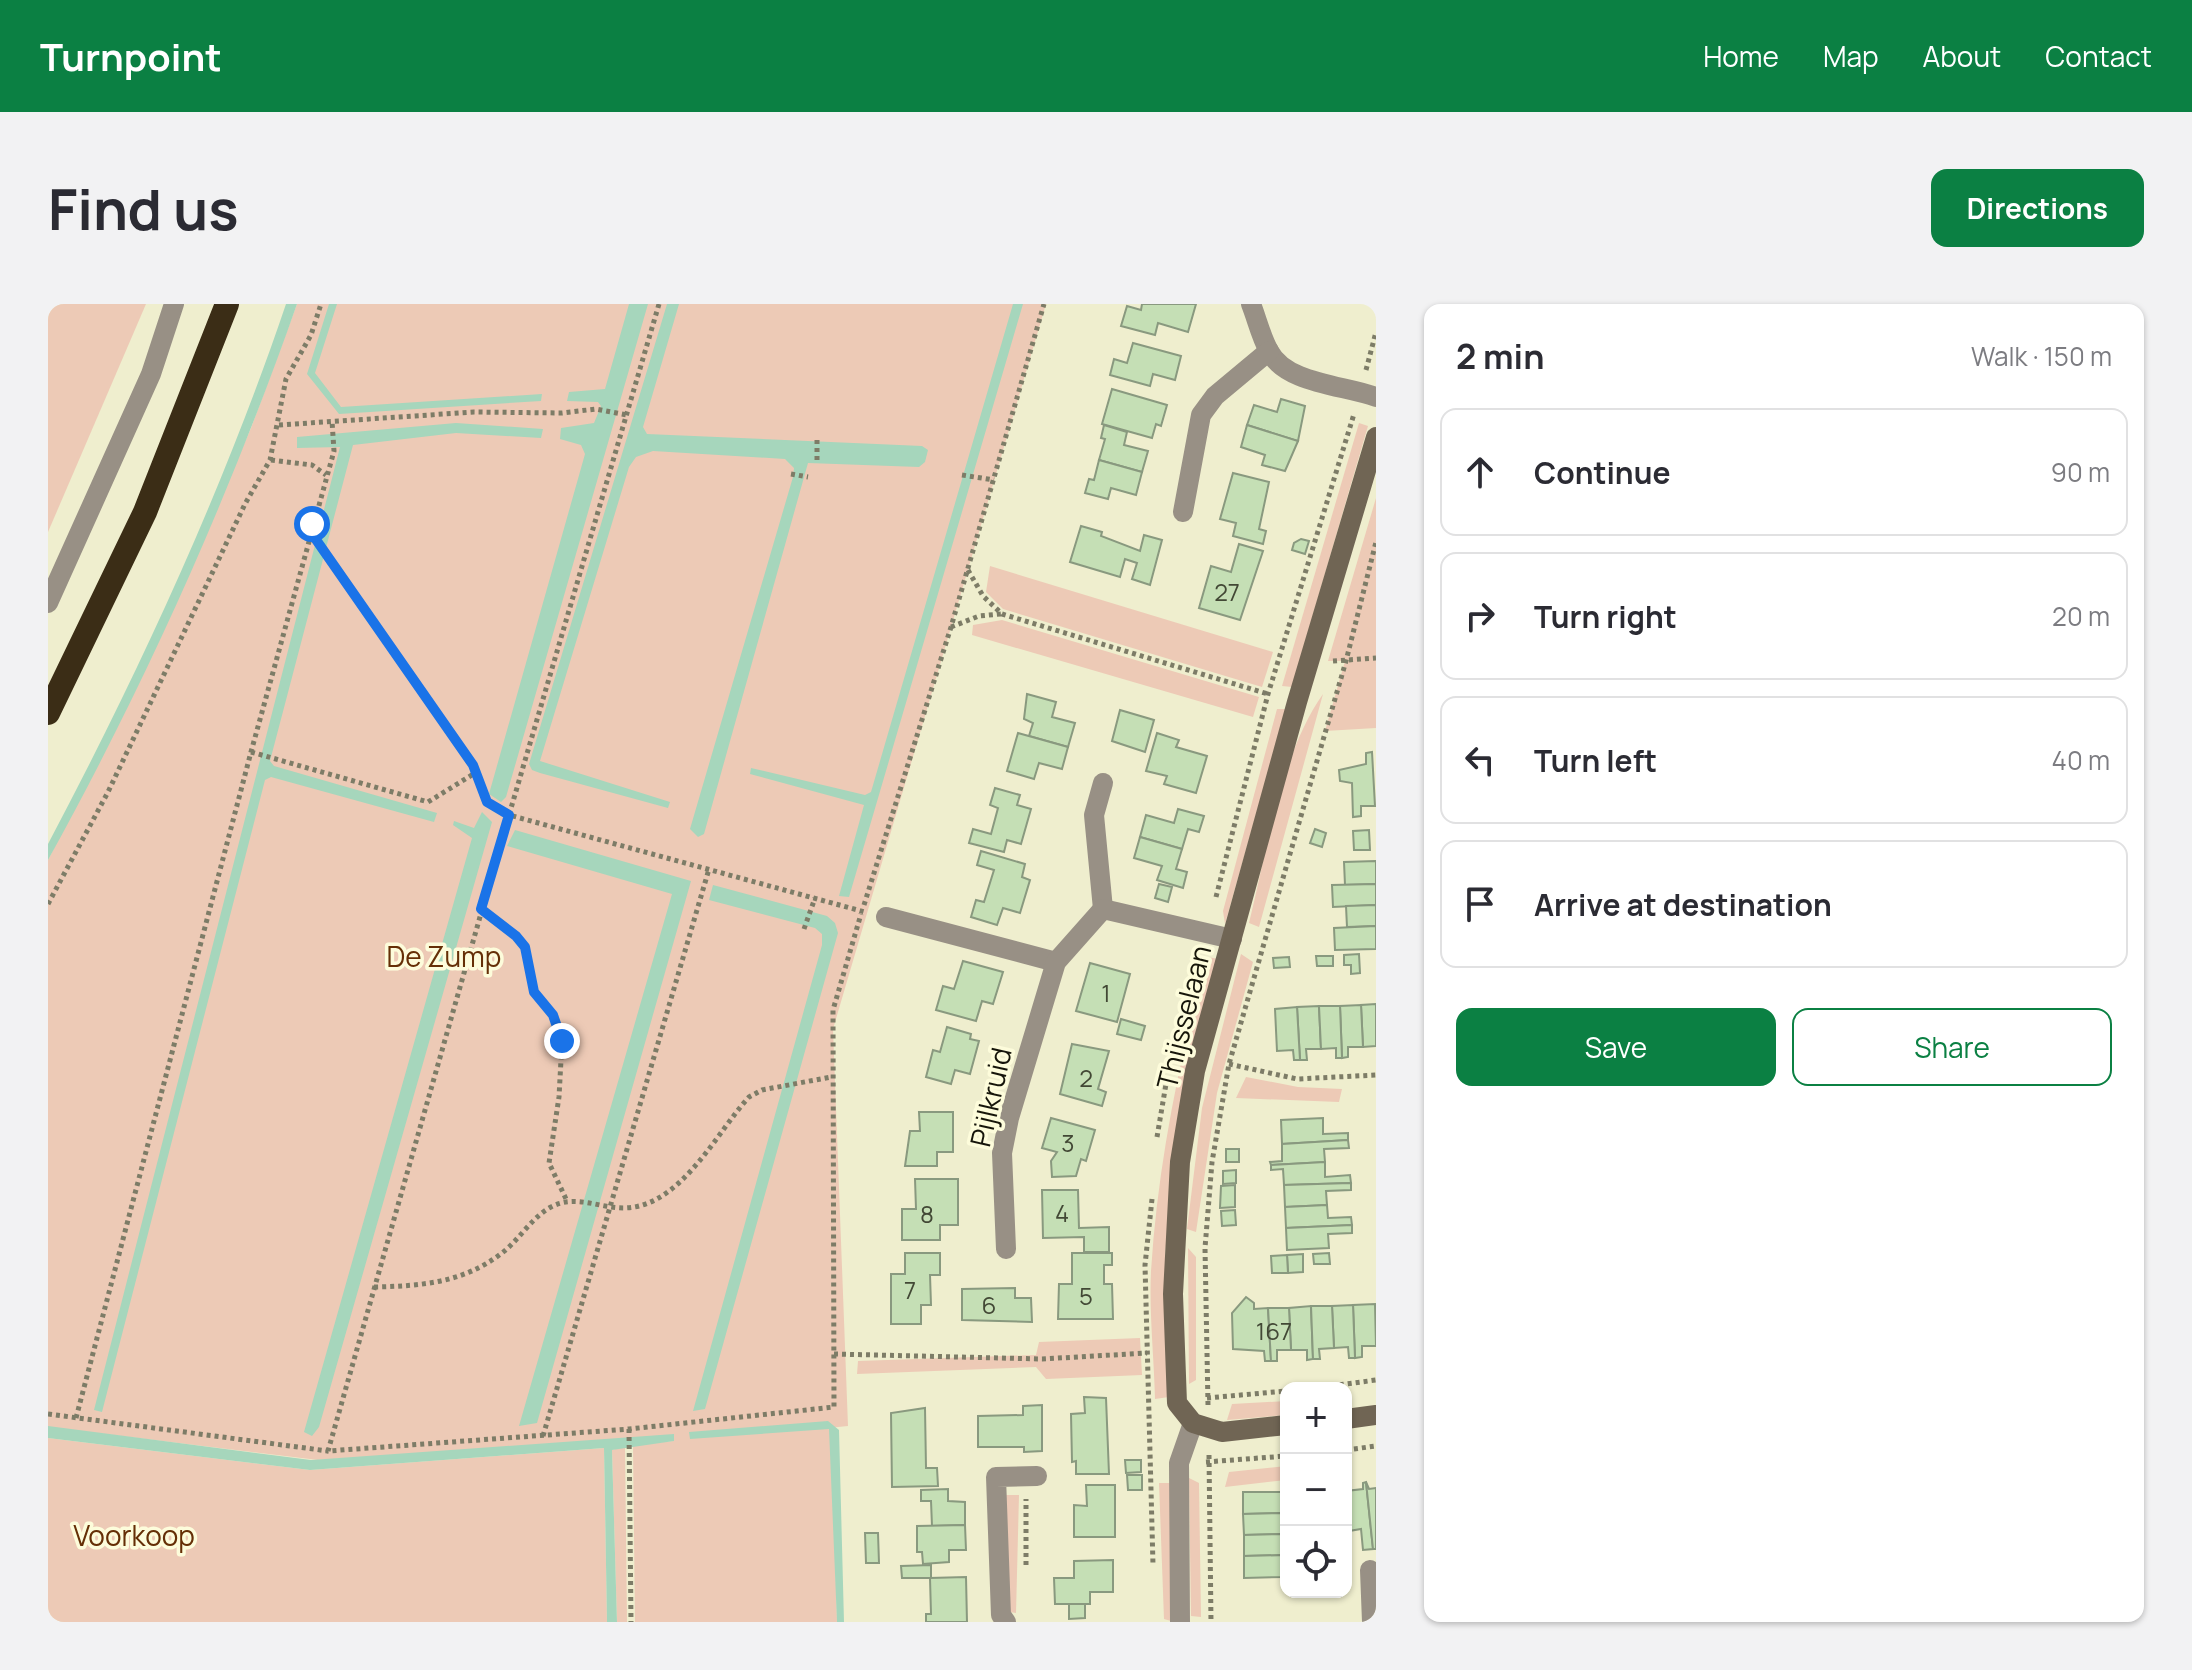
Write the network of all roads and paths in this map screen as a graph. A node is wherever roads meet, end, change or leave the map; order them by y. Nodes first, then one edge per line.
1 (174, 304) edge
2 (227, 304) edge
3 (321, 304) edge
4 (659, 304) edge
5 (1044, 304) edge
6 (1251, 304) edge
7 (1269, 351) junction
8 (1376, 397) edge
9 (627, 415) junction
10 (332, 421) junction
11 (279, 425) junction
12 (1376, 437) edge
13 (817, 440) dead end
14 (270, 460) junction
15 (817, 464) dead end
16 (791, 474) dead end
17 (326, 475) junction
18 (962, 475) dead end
19 (808, 477) dead end
20 (994, 480) junction
21 (1183, 512) dead end
22 (310, 531) junction
23 (1376, 542) edge
24 (968, 569) junction
25 (48, 603) edge
26 (1002, 614) junction
27 (951, 627) junction
28 (1297, 702) junction
29 (48, 713) edge
30 (251, 752) junction
31 (475, 773) junction
32 (1103, 783) dead end
33 (509, 815) junction
34 (709, 869) junction
35 (815, 898) junction
36 (48, 904) edge
37 (481, 909) junction
38 (1103, 909) junction
39 (862, 911) junction
40 (886, 917) dead end
41 (804, 929) dead end
42 (1232, 939) junction
43 (1056, 962) junction
44 (1229, 1064) junction
45 (1376, 1075) edge
46 (831, 1077) junction
47 (567, 1201) junction
48 (610, 1206) junction
49 (1006, 1249) dead end
50 (374, 1287) junction
51 (1147, 1353) dead end
52 (834, 1354) junction
53 (1376, 1380) edge
54 (1352, 1383) edge
55 (1280, 1392) edge
56 (1207, 1398) junction
57 (1177, 1403) junction
58 (1146, 1411) dead end
59 (48, 1414) edge
60 (1376, 1415) edge
61 (76, 1418) junction
62 (1352, 1418) edge
63 (1200, 1425) junction
64 (1280, 1426) edge
65 (629, 1433) junction
66 (543, 1436) junction
67 (1376, 1446) edge
68 (1352, 1449) edge
69 (328, 1451) junction
70 (1280, 1456) edge
71 (1209, 1462) junction
72 (1179, 1463) junction
73 (1149, 1464) dead end
74 (1032, 1476) joint
75 (1370, 1570) dead end
76 (1025, 1578) dead end
77 (631, 1622) edge
78 (1006, 1622) edge
79 (1180, 1622) edge
80 (1211, 1622) edge
81 (1372, 1622) edge

1 - 25 street
2 - 29 highway
3 - 11 path
4 - 9 path
5 - 20 path
6 - 7 street
7 - 8 street
7 - 21 street
9 - 10 path
9 - 33 path
10 - 11 path
10 - 17 path
11 - 14 path
12 - 28 street, Thijsselaan
13 - 15 path
14 - 17 path
14 - 36 path
16 - 19 path
17 - 22 path
18 - 20 path
20 - 24 path
22 - 30 path
22 - 31 path
23 - 44 path, Thijsselaan
24 - 26 path
24 - 27 path
26 - 27 path
26 - 28 path
27 - 39 path
28 - 42 street, Thijsselaan
30 - 31 path
30 - 61 path
31 - 33 path
32 - 38 street
33 - 34 path
33 - 37 path
34 - 35 path
34 - 48 path
35 - 39 path
35 - 41 path
37 - 47 path
37 - 50 path
38 - 42 street
38 - 43 street, Pijlkruid
39 - 46 path
40 - 43 street
42 - 57 street, Thijsselaan
43 - 49 street, Pijlkruid
44 - 45 path
44 - 56 path, Thijsselaan
46 - 48 path
46 - 52 path
47 - 48 path
47 - 50 path
48 - 66 path
50 - 69 path
51 - 52 path
52 - 65 path
53 - 54 path
55 - 56 path
56 - 57 path
56 - 63 path, Thijsselaan
57 - 58 path
57 - 63 street
59 - 61 path
60 - 62 street
61 - 69 path
63 - 64 street
63 - 71 path, Thijsselaan
63 - 72 street
65 - 66 path
65 - 77 path
66 - 69 path
67 - 68 path
70 - 71 path
71 - 72 path
71 - 80 path, Thijsselaan
72 - 73 path
72 - 79 street
74 - 76 path
74 - 78 street
75 - 81 street

